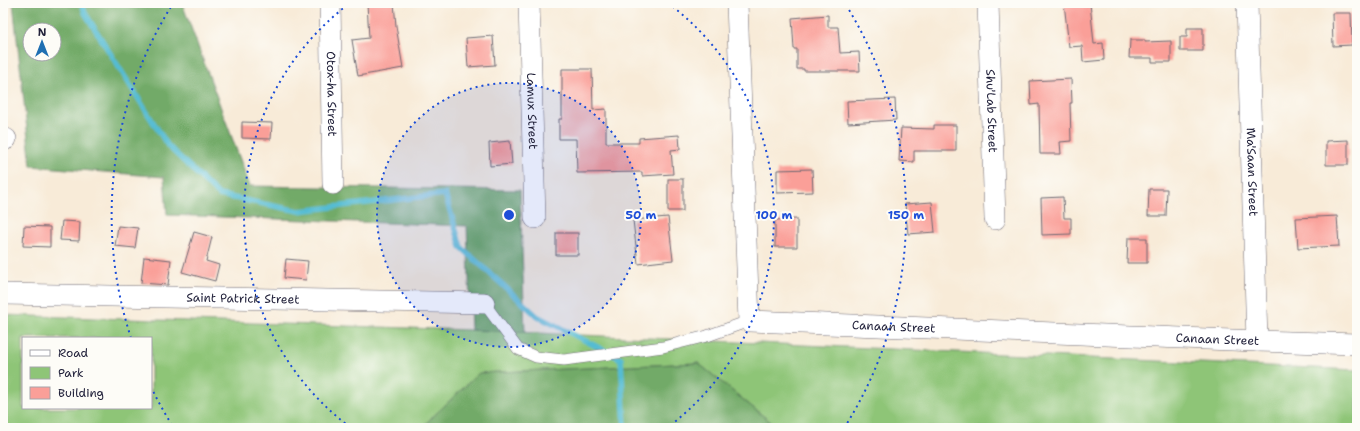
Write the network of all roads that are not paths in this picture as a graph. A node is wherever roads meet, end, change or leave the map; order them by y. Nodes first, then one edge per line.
1 (330, 3) edge
2 (529, 3) edge
3 (737, 3) edge
4 (988, 3) edge
5 (1247, 3) edge
6 (333, 184) dead end
7 (535, 218) dead end
8 (995, 219) dead end
9 (3, 294) edge
10 (484, 303) joint
11 (749, 321) junction
12 (1257, 341) junction
13 (1357, 344) edge

1 - 6 street, Otox-ha Street
2 - 7 street, Lamux Street
3 - 11 street
4 - 8 street, Shu'Lab Street
5 - 12 street, Ma'Saan Street
9 - 10 street, Saint Patrick Street
10 - 11 lane
11 - 12 street, Canaan Street
12 - 13 street, Canaan Street

